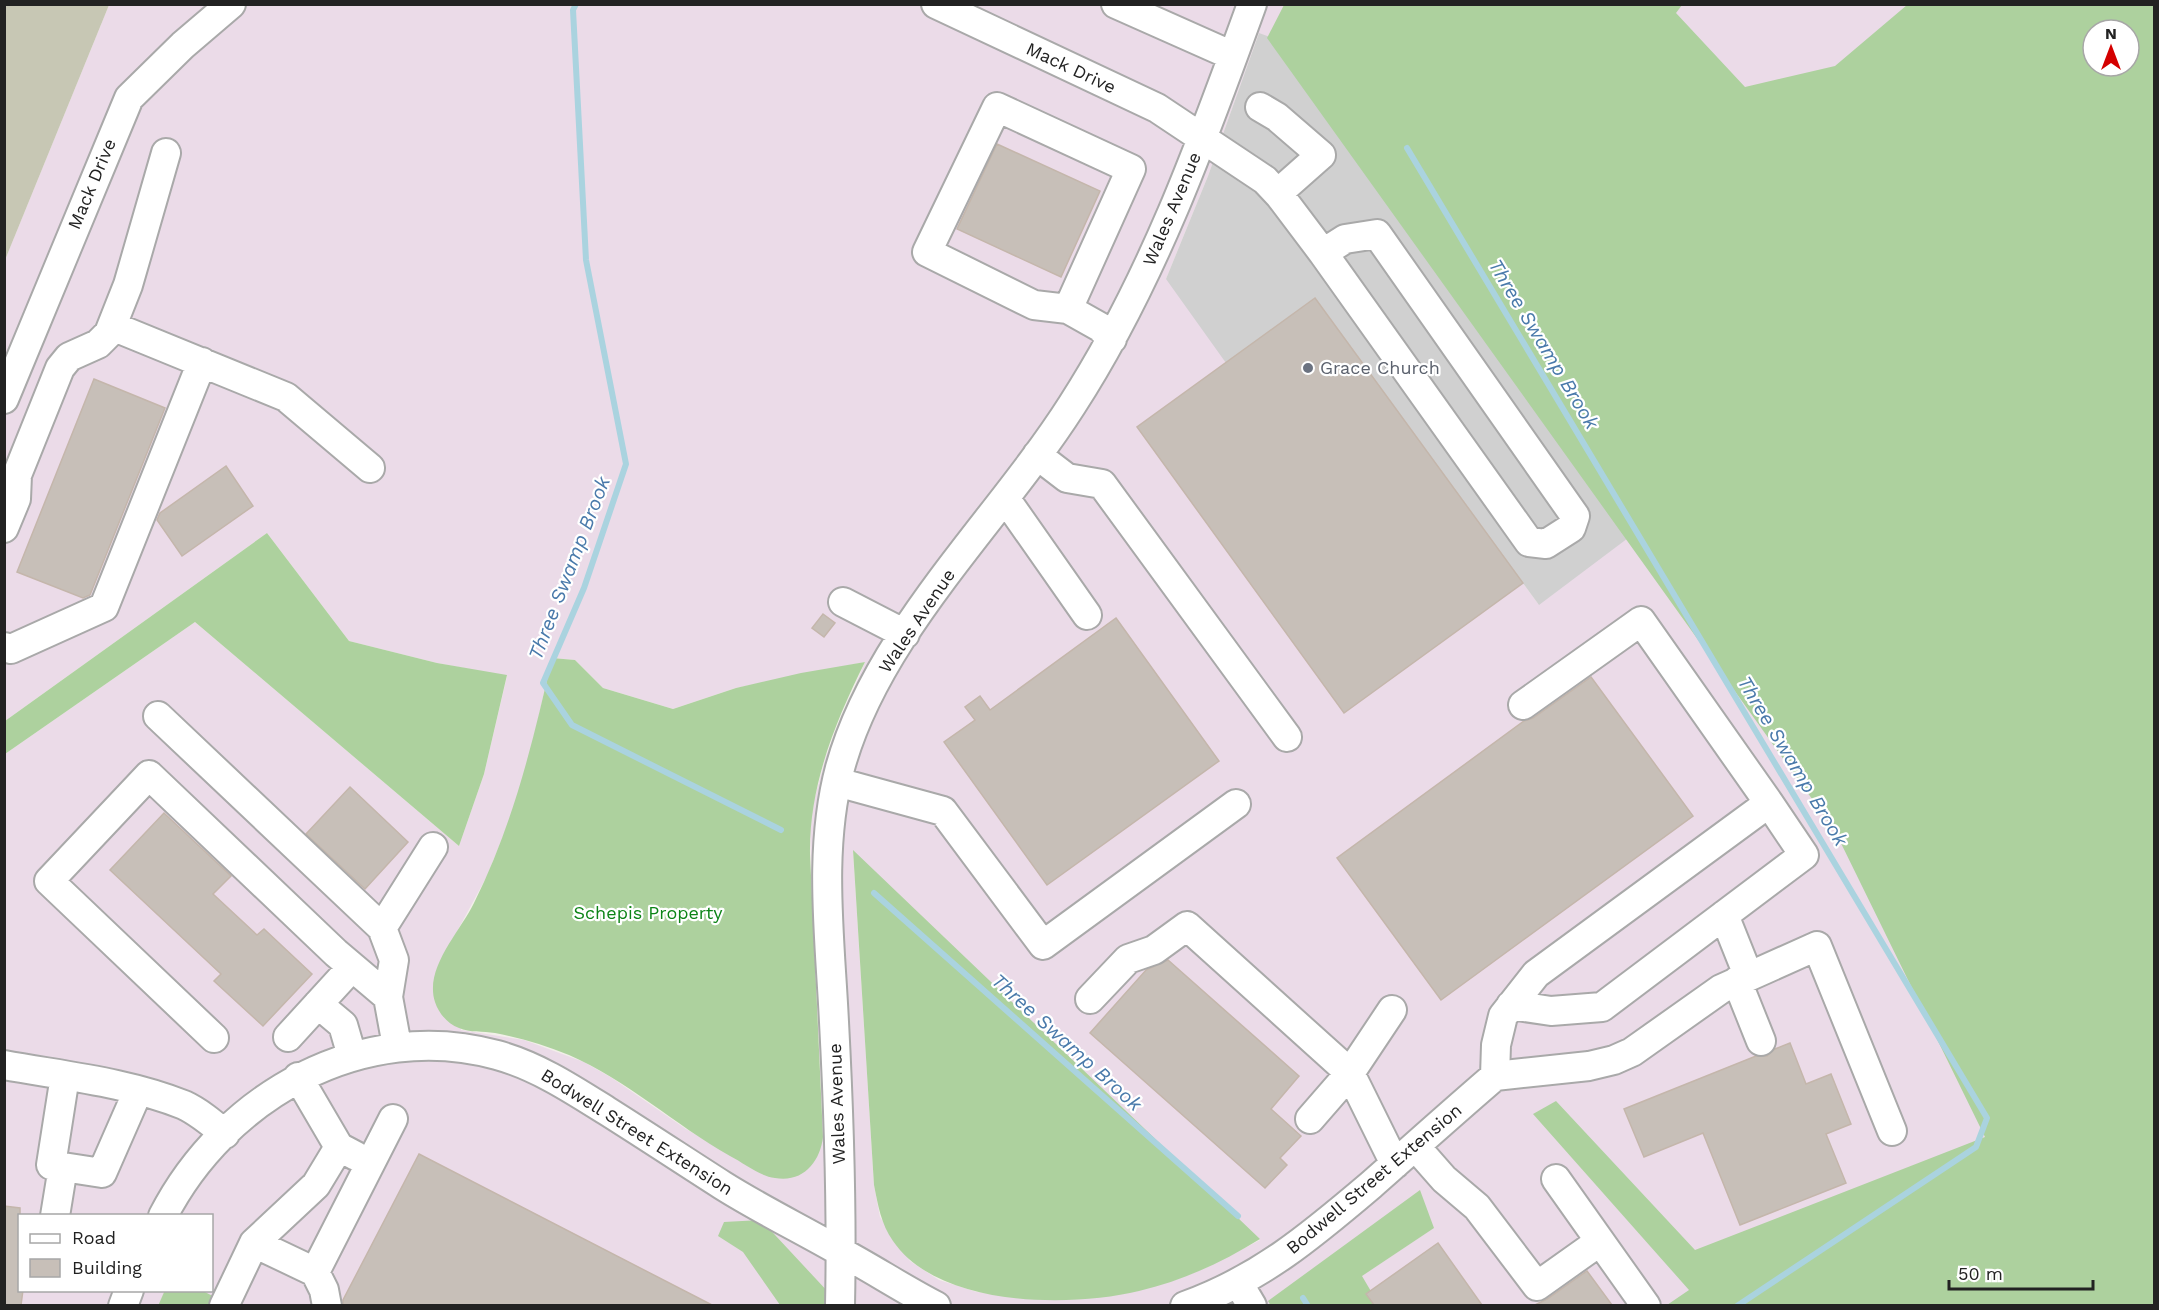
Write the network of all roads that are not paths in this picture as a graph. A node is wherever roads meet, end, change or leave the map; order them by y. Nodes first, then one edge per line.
1 (231, 4) edge
2 (1116, 4) edge
3 (1252, 4) edge
4 (946, 7) edge
5 (1233, 56) junction
6 (1260, 107) dead end
7 (1203, 137) junction
8 (166, 153) dead end
9 (1278, 193) junction
10 (1323, 253) junction
11 (1068, 309) junction
12 (112, 326) junction
13 (1112, 339) junction
14 (202, 362) junction
15 (4, 399) edge
16 (4, 416) edge
17 (36, 428) junction
18 (1037, 455) junction
19 (370, 468) dead end
20 (1005, 498) junction
21 (4, 528) edge
22 (843, 602) dead end
23 (1087, 615) dead end
24 (906, 634) junction
25 (4, 646) edge
26 (1523, 705) dead end
27 (158, 716) dead end
28 (1287, 737) dead end
29 (837, 783) junction
30 (1768, 803) junction
31 (1236, 804) dead end
32 (433, 847) dead end
33 (1724, 915) junction
34 (382, 928) junction
35 (352, 967) junction
36 (1742, 978) junction
37 (388, 997) junction
38 (1090, 999) dead end
39 (318, 1004) junction
40 (1511, 1005) junction
41 (1392, 1010) dead end
42 (288, 1037) dead end
43 (214, 1038) dead end
44 (1761, 1041) dead end
45 (397, 1046) junction
46 (352, 1056) junction
47 (4, 1065) edge
48 (1350, 1073) junction
49 (65, 1076) junction
50 (1494, 1076) junction
51 (298, 1077) junction
52 (138, 1091) junction
53 (393, 1119) dead end
54 (1310, 1119) dead end
55 (1892, 1131) dead end
56 (225, 1134) junction
57 (339, 1147) junction
58 (1405, 1155) junction
59 (370, 1163) junction
60 (63, 1167) junction
61 (1556, 1179) dead end
62 (55, 1214) edge
63 (164, 1214) edge
64 (1599, 1242) junction
65 (254, 1243) junction
66 (841, 1252) junction
67 (315, 1272) junction
68 (1246, 1295) edge
69 (224, 1305) edge
70 (327, 1305) edge
71 (840, 1305) edge
72 (936, 1305) edge
73 (1185, 1305) edge
74 (1646, 1305) edge

1 - 15 street, Mack Drive
2 - 5 street
3 - 5 street, Wales Avenue
4 - 7 street, Mack Drive
5 - 7 street, Wales Avenue
6 - 9 street
7 - 9 street, Mack Drive
7 - 13 street, Wales Avenue
8 - 12 street
9 - 10 street, Mack Drive
10 - 10 street, Mack Drive
11 - 11 street
11 - 13 street
12 - 14 street
12 - 17 street
13 - 18 street, Wales Avenue
14 - 19 street
14 - 25 street
16 - 17 street
17 - 21 street
18 - 20 street, Wales Avenue
18 - 28 street
20 - 23 street
20 - 24 street, Wales Avenue
22 - 24 street
24 - 29 street, Wales Avenue
26 - 30 street
27 - 34 street
29 - 31 street
29 - 66 street, Wales Avenue
30 - 33 street
30 - 40 street
32 - 34 street
33 - 36 street
33 - 40 street
34 - 37 street
35 - 37 street
35 - 39 street
35 - 43 street
36 - 44 street
36 - 50 street
36 - 55 street
37 - 45 street
38 - 48 street
39 - 42 street
39 - 46 street
40 - 50 street
41 - 48 street
45 - 46 street, Bodwell Street Extension
45 - 66 street, Bodwell Street Extension
46 - 51 street, Bodwell Street Extension
47 - 49 street
48 - 54 street
48 - 58 street
49 - 52 street
49 - 60 street
50 - 58 street, Bodwell Street Extension
51 - 56 street, Bodwell Street Extension
51 - 57 street
52 - 56 street
52 - 60 street
53 - 59 street
56 - 63 street, Bodwell Street Extension
57 - 59 street
57 - 65 street
58 - 64 street
58 - 68 street, Bodwell Street Extension
59 - 67 street
60 - 62 street
61 - 64 street
64 - 74 street
65 - 67 street
65 - 69 street
66 - 71 street, Wales Avenue
66 - 72 street, Bodwell Street Extension
67 - 70 street
68 - 73 street, Bodwell Street Extension

